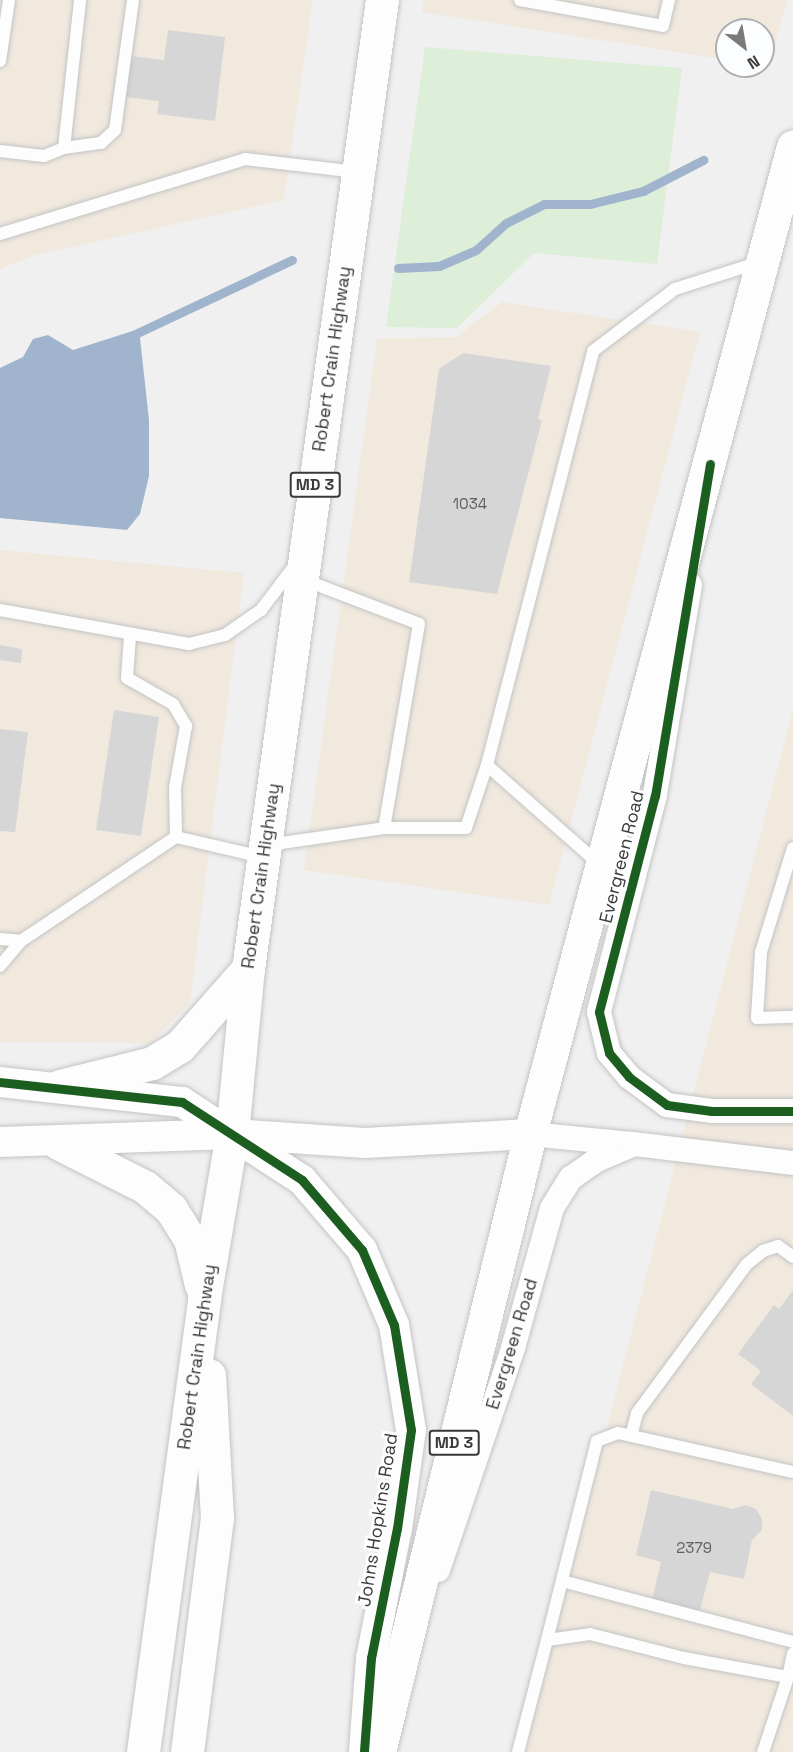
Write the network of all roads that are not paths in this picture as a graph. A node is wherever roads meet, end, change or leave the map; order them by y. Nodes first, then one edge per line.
1 (9, 0) edge
2 (80, 0) edge
3 (132, 0) edge
4 (382, 0) edge
5 (520, 0) edge
6 (669, 0) edge
7 (0, 61) edge
8 (793, 146) edge
9 (64, 148) junction
10 (0, 151) edge
11 (358, 172) junction
12 (0, 234) edge
13 (762, 261) junction
14 (710, 464) junction
15 (304, 565) junction
16 (0, 610) edge
17 (130, 636) junction
18 (487, 765) junction
19 (384, 828) junction
20 (176, 837) junction
21 (793, 848) edge
22 (264, 851) junction
23 (602, 866) junction
24 (0, 939) edge
25 (21, 941) junction
26 (0, 966) edge
27 (248, 969) junction
28 (793, 1017) edge
29 (0, 1082) edge
30 (60, 1086) junction
31 (793, 1111) edge
32 (232, 1134) junction
33 (530, 1134) junction
34 (0, 1142) edge
35 (58, 1143) junction
36 (634, 1144) junction
37 (793, 1163) edge
38 (793, 1257) edge
39 (204, 1298) junction
40 (631, 1436) junction
41 (793, 1472) edge
42 (562, 1581) junction
43 (547, 1640) junction
44 (793, 1642) edge
45 (793, 1654) edge
46 (788, 1677) junction
47 (387, 1717) junction
48 (143, 1752) edge
49 (187, 1752) edge
50 (364, 1752) edge
51 (379, 1752) edge
52 (518, 1752) edge
53 (763, 1752) edge

1 - 7 lane
2 - 9 lane
3 - 9 lane
4 - 11 highway, Robert Crain Highway / MD 3
5 - 6 lane
8 - 13 highway, MD 3
9 - 10 lane
11 - 12 lane
11 - 15 highway, Robert Crain Highway / MD 3
13 - 14 highway, MD 3
13 - 18 lane
14 - 23 highway, MD 3
14 - 31 street, Evergreen Road
15 - 17 lane
15 - 19 lane
15 - 22 highway, Robert Crain Highway / MD 3
16 - 17 lane
17 - 20 lane
18 - 19 lane
18 - 23 lane
19 - 22 lane
20 - 22 lane
20 - 25 lane
21 - 28 lane
22 - 27 highway, Robert Crain Highway / MD 3
23 - 33 highway, MD 3
24 - 25 lane
25 - 26 lane
27 - 30 highway
27 - 32 highway, Robert Crain Highway / MD 3
29 - 30 street, Johns Hopkins Road
30 - 32 street, Johns Hopkins Road
32 - 33 street, Johns Hopkins Road
32 - 35 street, Johns Hopkins Road
32 - 39 highway, Robert Crain Highway / MD 3
32 - 50 street, Johns Hopkins Road
33 - 36 street
33 - 47 highway, MD 3
34 - 35 street, Johns Hopkins Road
35 - 39 highway
36 - 37 street
36 - 47 street, Evergreen Road
38 - 40 lane
39 - 48 highway, Robert Crain Highway / MD 3
39 - 49 highway
40 - 41 lane
40 - 42 lane
42 - 43 lane
42 - 44 lane
43 - 46 lane
43 - 52 lane
45 - 46 lane
46 - 53 lane
47 - 51 highway, MD 3

